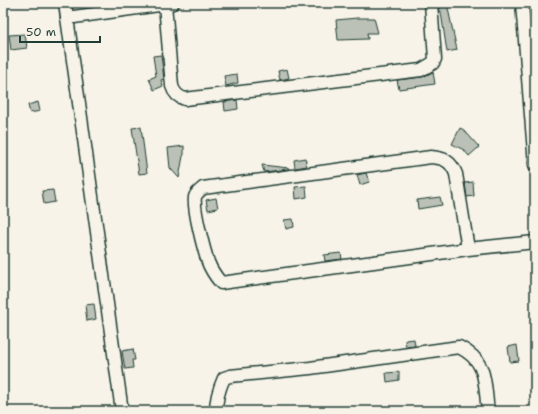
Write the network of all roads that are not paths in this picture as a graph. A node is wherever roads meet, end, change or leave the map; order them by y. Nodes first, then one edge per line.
1 (65, 3) edge
2 (169, 3) edge
3 (430, 3) edge
4 (522, 3) edge
5 (67, 18) junction
6 (535, 165) edge
7 (535, 242) edge
8 (468, 249) junction
9 (122, 411) edge
10 (216, 411) edge
11 (488, 411) edge

1 - 5 street
2 - 3 street
2 - 5 street
4 - 6 street
5 - 9 street
7 - 8 street
8 - 8 street
10 - 11 street

